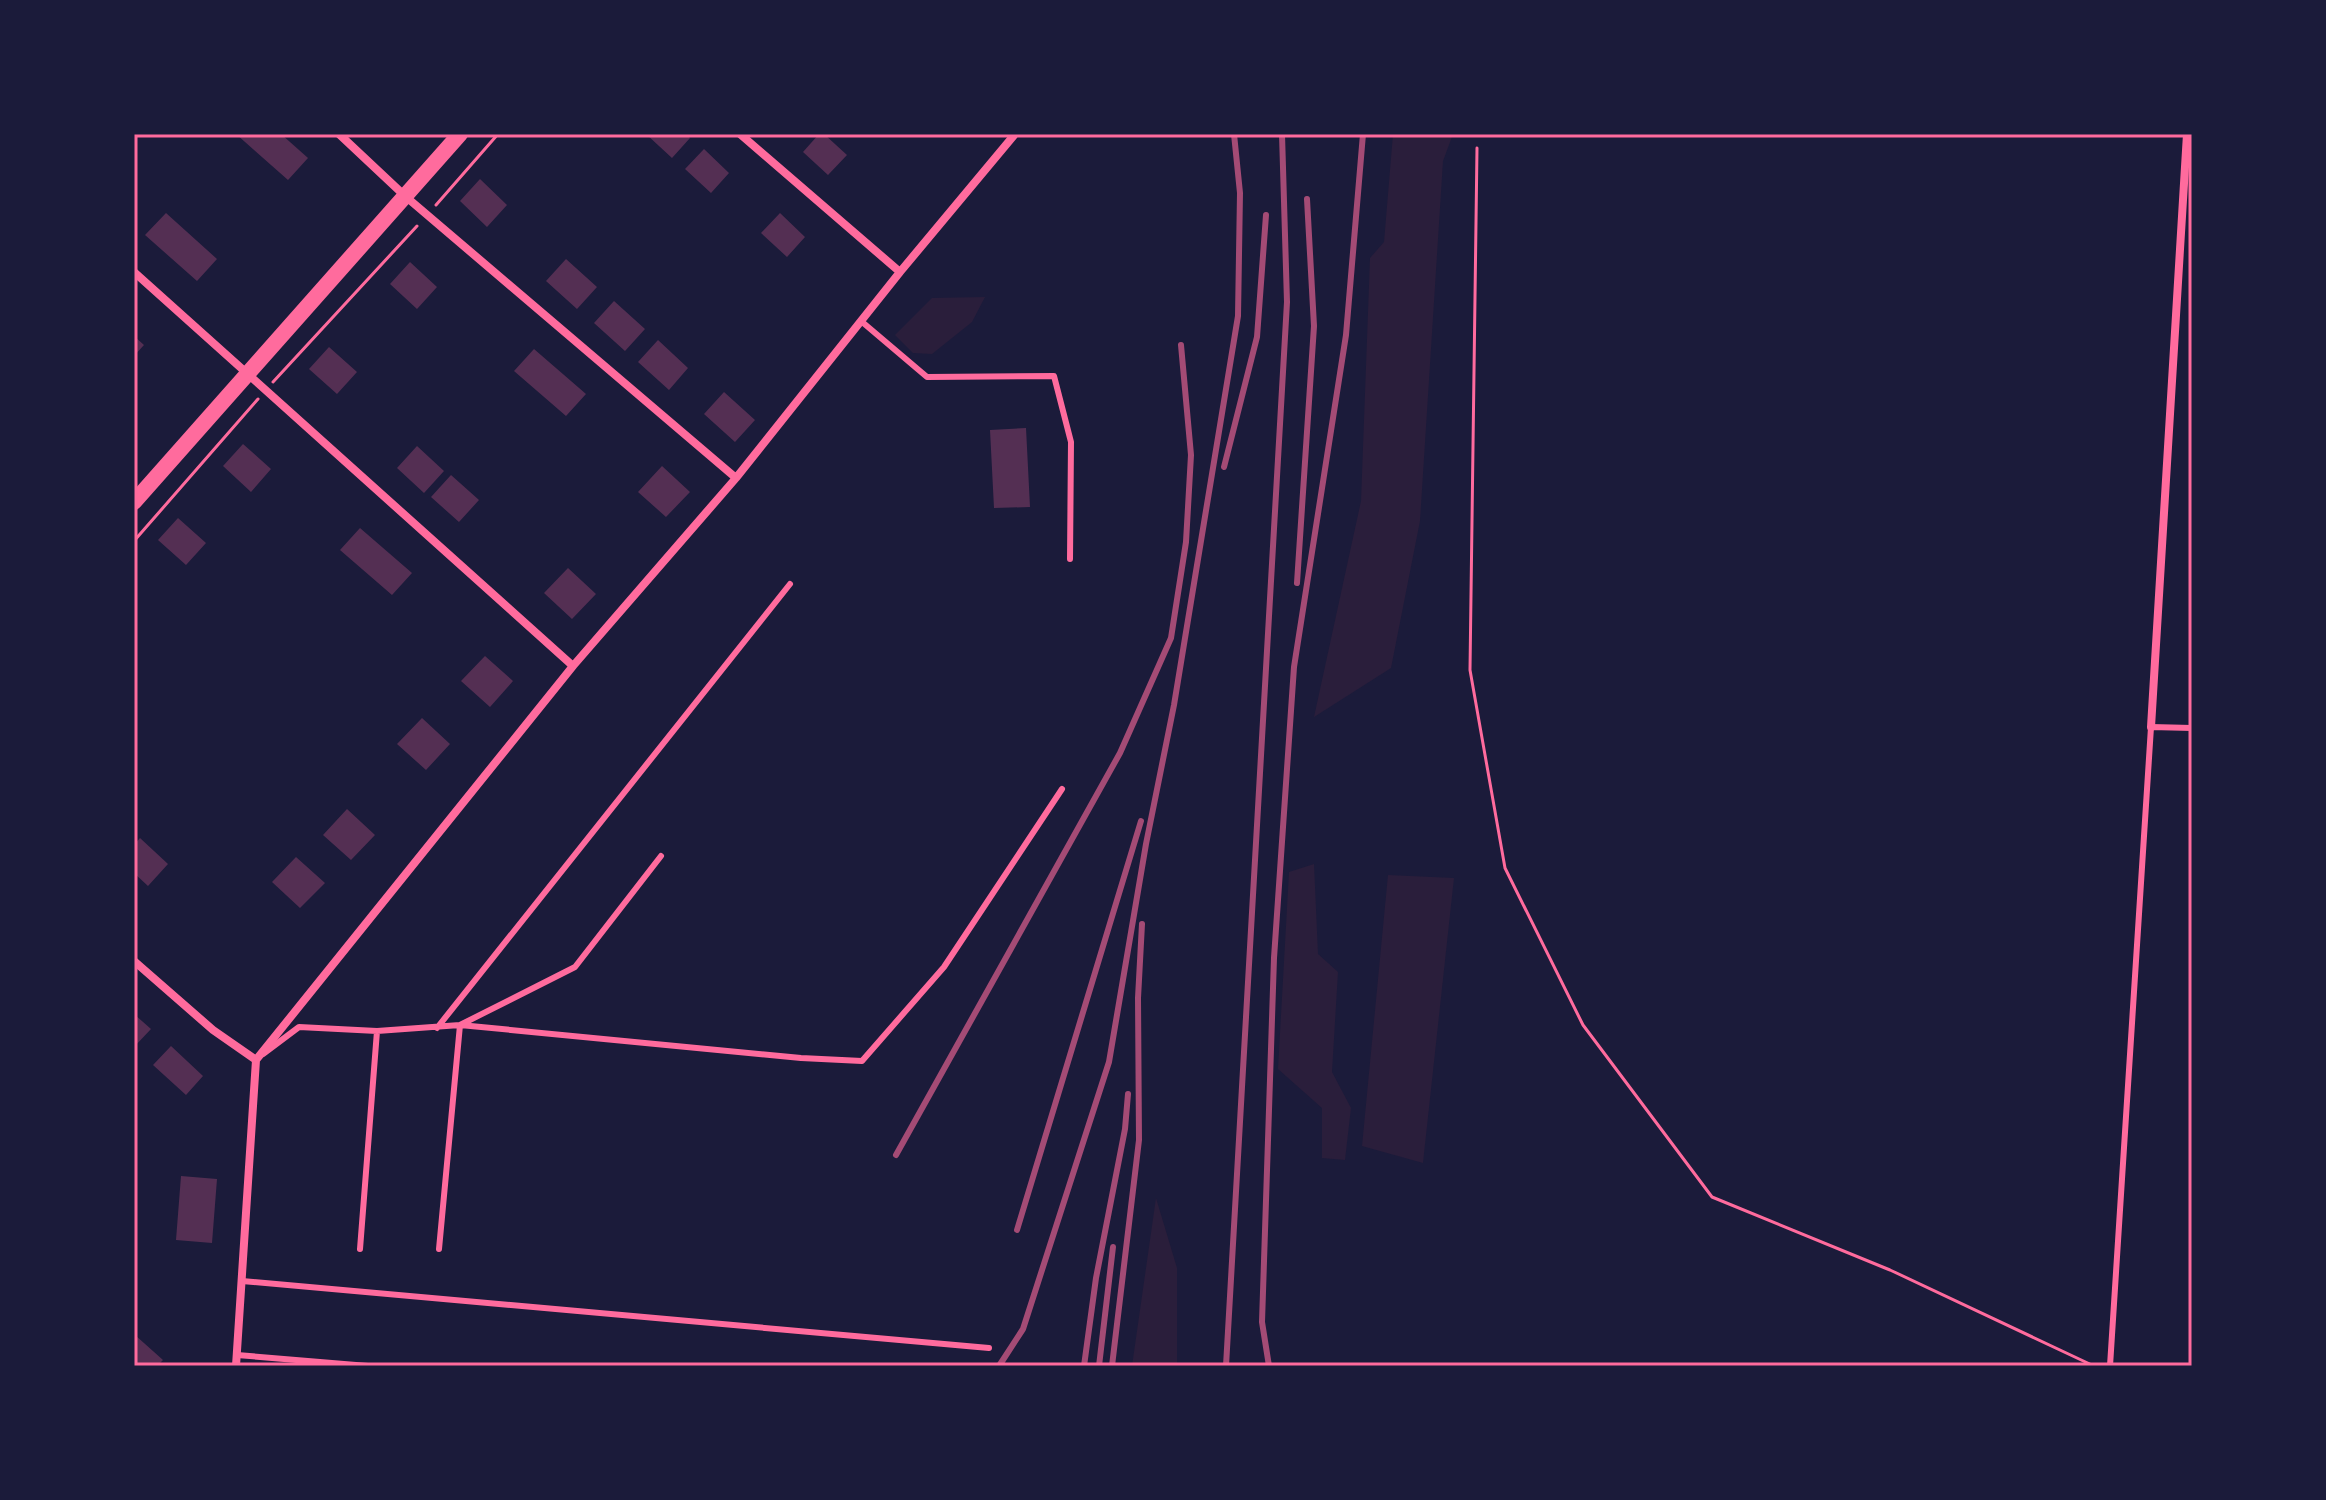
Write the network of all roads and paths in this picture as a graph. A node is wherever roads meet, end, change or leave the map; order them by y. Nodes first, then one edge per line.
1 (339, 134) edge
2 (460, 134) edge
3 (498, 134) edge
4 (740, 134) edge
5 (1015, 134) edge
6 (2187, 134) edge
7 (1477, 148) dead end
8 (405, 196) junction
9 (427, 214) junction
10 (134, 272) edge
11 (900, 272) junction
12 (861, 321) junction
13 (248, 374) junction
14 (266, 390) junction
15 (736, 478) junction
16 (134, 502) edge
17 (134, 541) edge
18 (1070, 559) dead end
19 (790, 584) dead end
20 (573, 666) junction
21 (2151, 727) junction
22 (2192, 728) edge
23 (1062, 789) dead end
24 (661, 856) dead end
25 (134, 961) edge
26 (460, 1025) junction
27 (437, 1028) junction
28 (377, 1031) junction
29 (256, 1060) junction
30 (360, 1249) dead end
31 (439, 1249) dead end
32 (242, 1281) junction
33 (989, 1348) dead end
34 (237, 1355) junction
35 (236, 1366) edge
36 (368, 1366) edge
37 (2094, 1366) edge
38 (2110, 1366) edge

1 - 8 street
2 - 8 main road
3 - 9 path
4 - 11 street
5 - 11 street
6 - 21 street
7 - 37 path
8 - 9 street
8 - 13 main road
9 - 14 path
9 - 15 street
10 - 13 street
11 - 12 street
12 - 15 street
12 - 18 lane
13 - 14 street
13 - 16 main road
14 - 17 path
14 - 20 street
15 - 20 street
19 - 27 lane
20 - 29 street
21 - 22 lane
21 - 38 lane
23 - 26 lane
24 - 26 lane
25 - 29 street
26 - 27 lane
26 - 31 lane
27 - 28 lane
28 - 29 lane
28 - 30 lane
29 - 32 street
32 - 33 lane
32 - 34 street
34 - 35 street
34 - 36 lane

